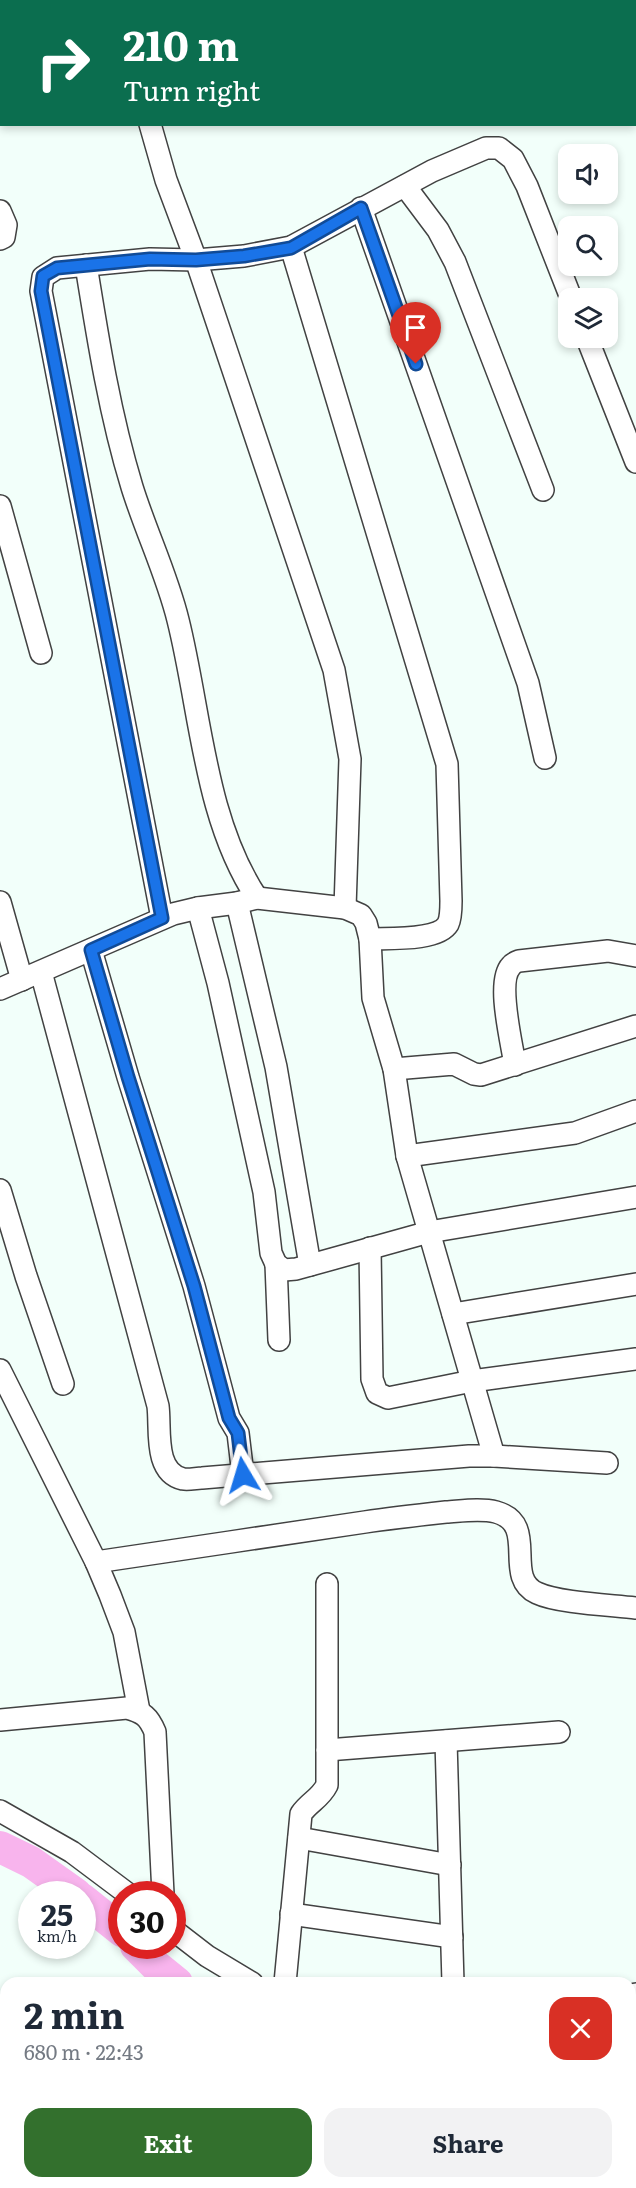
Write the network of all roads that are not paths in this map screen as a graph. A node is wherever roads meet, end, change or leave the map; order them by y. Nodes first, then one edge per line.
1 (151, 126) edge
2 (405, 186) junction
3 (361, 208) junction
4 (0, 211) edge
5 (0, 239) edge
6 (291, 248) junction
7 (196, 260) junction
8 (86, 265) junction
9 (567, 288) edge
10 (591, 348) edge
11 (636, 462) edge
12 (543, 490) dead end
13 (0, 506) edge
14 (40, 653) dead end
15 (545, 758) dead end
16 (247, 901) junction
17 (0, 902) edge
18 (198, 908) junction
19 (345, 908) junction
20 (162, 918) junction
21 (369, 939) junction
22 (91, 950) junction
23 (636, 956) edge
24 (41, 972) junction
25 (22, 980) junction
26 (0, 989) edge
27 (636, 1026) edge
28 (515, 1065) junction
29 (394, 1069) junction
30 (636, 1111) edge
31 (407, 1156) junction
32 (0, 1190) edge
33 (636, 1197) edge
34 (429, 1232) junction
35 (370, 1248) junction
36 (276, 1264) junction
37 (310, 1265) junction
38 (636, 1284) edge
39 (453, 1314) junction
40 (279, 1340) dead end
41 (636, 1359) edge
42 (0, 1370) edge
43 (472, 1381) junction
44 (63, 1384) dead end
45 (494, 1456) junction
46 (607, 1463) dead end
47 (243, 1475) junction
48 (96, 1562) junction
49 (327, 1584) dead end
50 (636, 1608) edge
51 (139, 1711) junction
52 (0, 1720) edge
53 (559, 1732) dead end
54 (446, 1741) junction
55 (327, 1750) junction
56 (0, 1811) edge
57 (299, 1838) junction
58 (450, 1865) junction
59 (111, 1881) edge
60 (162, 1881) edge
61 (291, 1914) junction
62 (452, 1937) junction
63 (186, 1940) edge
64 (242, 1977) edge
65 (286, 1977) edge
66 (453, 1977) edge

1 - 7 street
2 - 3 street
2 - 9 street
2 - 12 street
3 - 6 street
3 - 15 street
4 - 5 street
6 - 7 street
6 - 21 street
7 - 8 street
7 - 19 street
8 - 16 street
8 - 20 street
10 - 11 street
13 - 14 street
16 - 18 street
16 - 19 street
16 - 37 street
17 - 25 street
18 - 20 street
18 - 36 street
19 - 21 street
20 - 22 street
21 - 29 street
22 - 24 street
22 - 47 street
23 - 28 street
24 - 25 street
24 - 47 street
25 - 26 street
27 - 28 street
28 - 29 street
29 - 31 street
30 - 31 street
31 - 34 street
32 - 44 street
33 - 34 street
34 - 35 street
34 - 39 street
35 - 37 street
35 - 43 street
36 - 37 street
36 - 40 street
38 - 39 street
39 - 43 street
41 - 43 street
42 - 48 street
43 - 45 street
45 - 46 street
45 - 47 street
48 - 50 street
48 - 51 street
49 - 55 street
51 - 52 street
51 - 60 street
53 - 54 street
54 - 55 street
54 - 58 street
55 - 57 street
56 - 59 street
57 - 58 street
57 - 61 street
58 - 62 street
61 - 62 street
61 - 65 street
62 - 66 street
63 - 64 street

